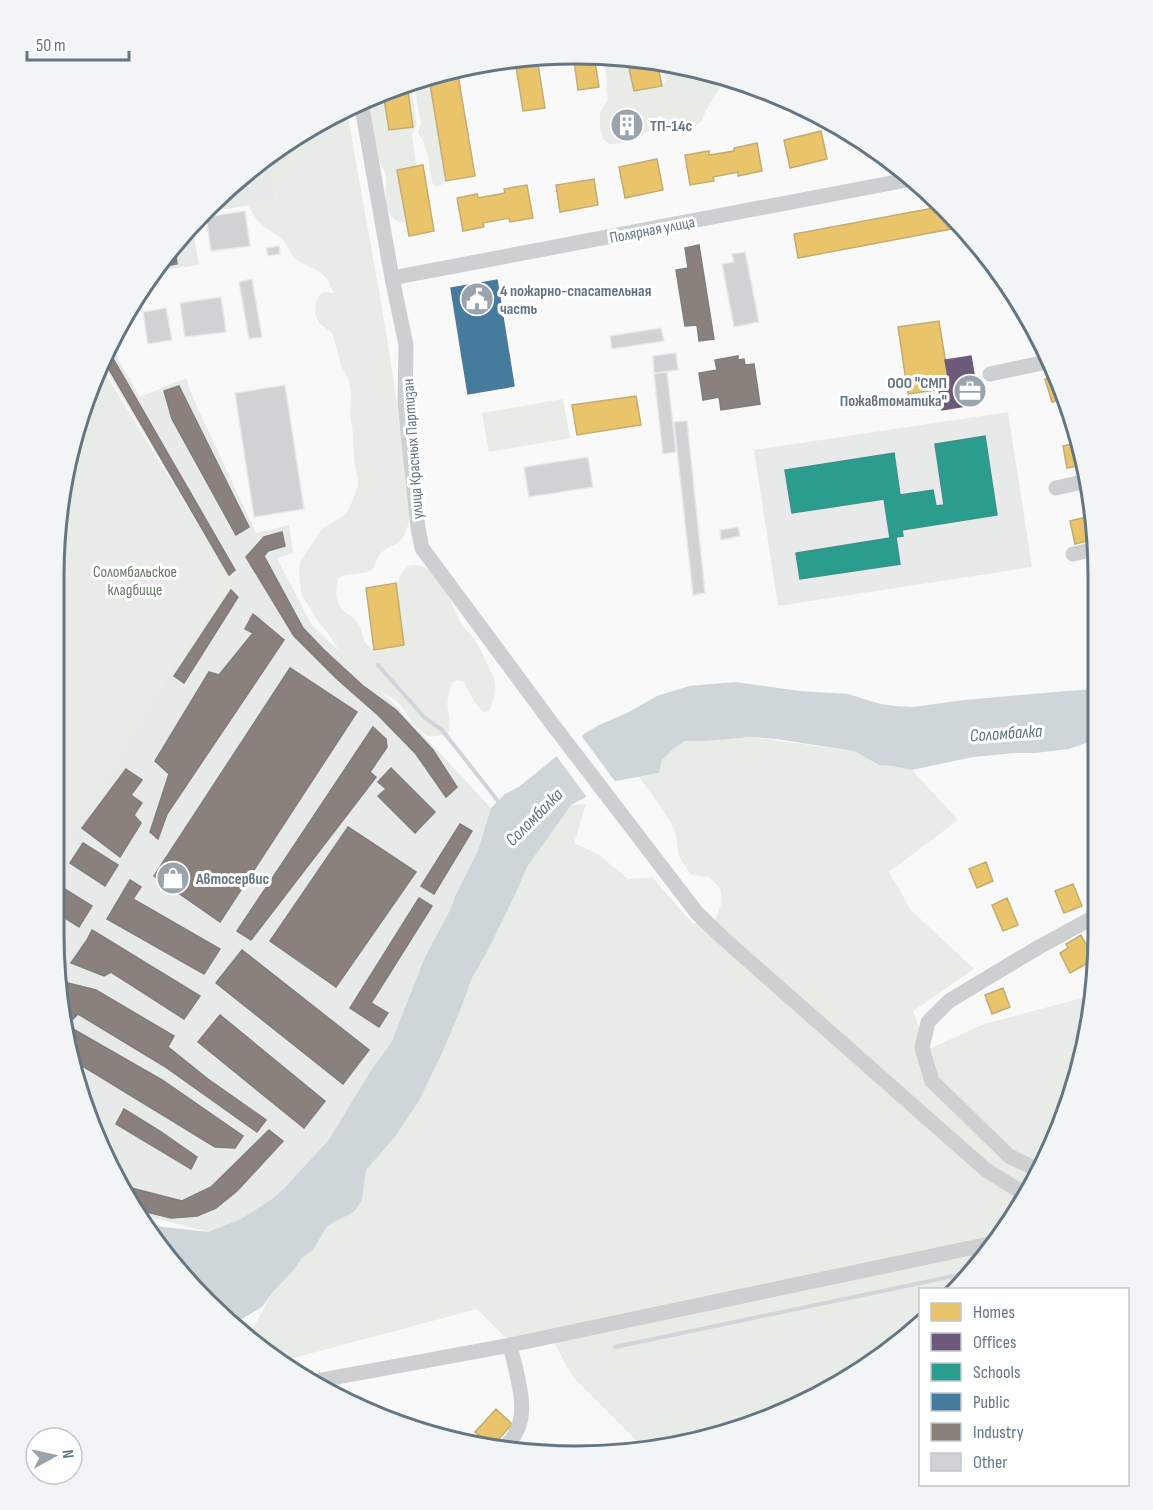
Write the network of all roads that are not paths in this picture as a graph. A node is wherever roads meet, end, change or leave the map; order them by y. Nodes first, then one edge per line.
1 (363, 111) edge
2 (901, 181) edge
3 (392, 278) junction
4 (1042, 363) edge
5 (990, 374) dead end
6 (1080, 483) edge
7 (1056, 488) dead end
8 (1087, 551) edge
9 (1073, 554) dead end
10 (1088, 921) edge
11 (1032, 1167) edge
12 (1020, 1191) edge
13 (983, 1245) edge
14 (510, 1345) junction
15 (325, 1379) edge
16 (510, 1441) edge

1 - 3 street, улица Красных Партизан
2 - 3 street, Полярная улица
3 - 12 street, улица Красных Партизан
4 - 5 street
6 - 7 street
8 - 9 street
10 - 11 street
13 - 14 street
14 - 15 street
14 - 16 street

